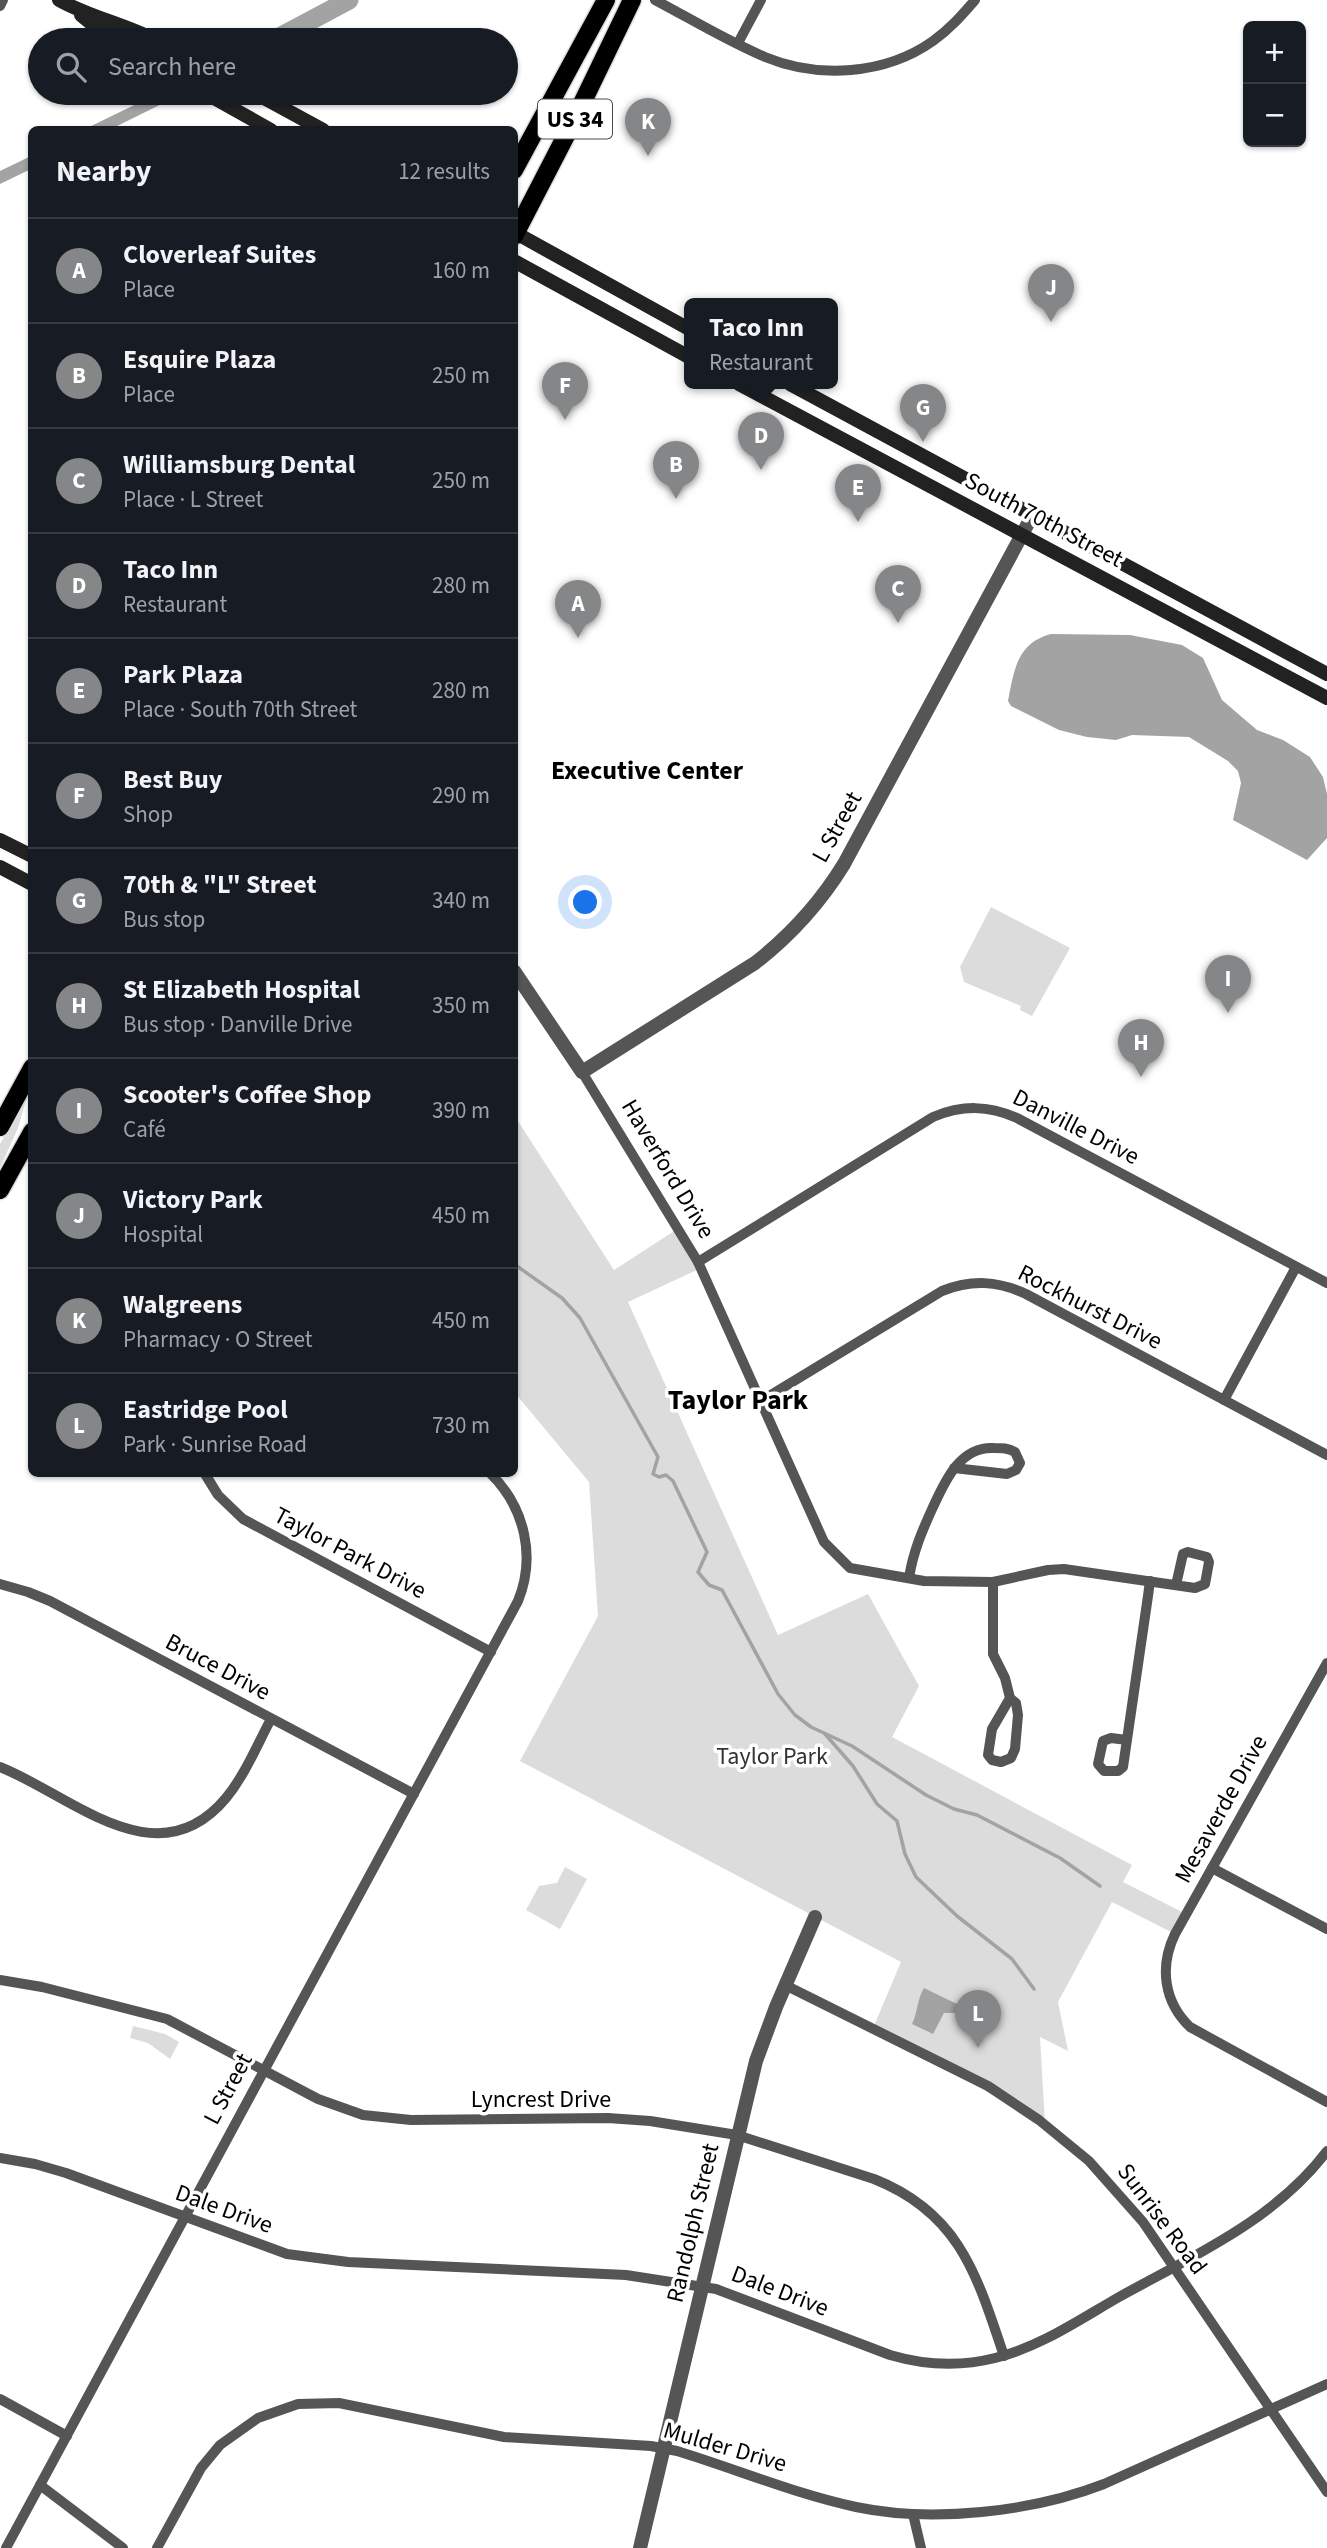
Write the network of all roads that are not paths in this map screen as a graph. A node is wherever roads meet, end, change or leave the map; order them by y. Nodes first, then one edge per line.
1 (3, 0) edge
2 (59, 0) edge
3 (606, 0) edge
4 (632, 0) edge
5 (656, 0) edge
6 (761, 0) edge
7 (975, 0) edge
8 (0, 6) edge
9 (75, 9) junction
10 (97, 28) edge
11 (127, 28) edge
12 (738, 43) junction
13 (226, 105) edge
14 (277, 105) edge
15 (264, 126) edge
16 (316, 126) edge
17 (518, 163) edge
18 (518, 228) edge
19 (518, 236) edge
20 (518, 263) edge
21 (684, 326) edge
22 (684, 354) edge
23 (748, 389) edge
24 (799, 389) edge
25 (1032, 516) junction
26 (1023, 534) junction
27 (1327, 674) edge
28 (1327, 698) edge
29 (0, 840) edge
30 (28, 854) edge
31 (0, 867) edge
32 (28, 882) edge
33 (518, 977) edge
34 (582, 1072) junction
35 (28, 1075) edge
36 (0, 1127) edge
37 (28, 1139) edge
38 (0, 1190) edge
39 (698, 1262) junction
40 (1296, 1267) junction
41 (1327, 1283) edge
42 (1224, 1400) junction
43 (761, 1401) junction
44 (1327, 1455) edge
45 (954, 1468) junction
46 (207, 1477) edge
47 (494, 1477) edge
48 (909, 1578) junction
49 (1150, 1581) junction
50 (993, 1582) junction
51 (0, 1584) edge
52 (1176, 1585) dead end
53 (491, 1652) junction
54 (1327, 1663) edge
55 (1010, 1698) junction
56 (271, 1719) junction
57 (1127, 1740) dead end
58 (0, 1767) edge
59 (414, 1794) junction
60 (1212, 1868) junction
61 (815, 1917) dead end
62 (1327, 1929) edge
63 (0, 1980) edge
64 (785, 1985) junction
65 (264, 2070) junction
66 (1327, 2102) edge
67 (737, 2135) junction
68 (1327, 2151) edge
69 (0, 2158) edge
70 (185, 2218) junction
71 (1174, 2267) junction
72 (702, 2287) junction
73 (1004, 2356) junction
74 (1327, 2384) edge
75 (0, 2399) edge
76 (1271, 2409) junction
77 (67, 2435) junction
78 (664, 2449) junction
79 (40, 2485) junction
80 (1327, 2492) edge
81 (913, 2514) junction
82 (6, 2548) edge
83 (123, 2548) edge
84 (157, 2548) edge
85 (640, 2548) edge
86 (922, 2548) edge

1 - 8 street
2 - 9 main road
3 - 17 main road, US 34
4 - 18 main road, US 34
5 - 12 street
6 - 12 street
7 - 12 street
9 - 10 main road
9 - 11 main road
13 - 15 main road
14 - 16 main road
19 - 21 main road
20 - 22 main road
23 - 26 main road, South 70th Street
24 - 25 main road, South 70th Street
25 - 26 street, L Street
25 - 27 main road, South 70th Street
26 - 28 main road, South 70th Street
26 - 34 street, L Street
29 - 30 main road
31 - 32 main road
33 - 34 street, Haverford Drive
34 - 39 street, Haverford Drive
35 - 36 main road
37 - 38 main road
39 - 40 street, Danville Drive
39 - 43 street, Haverford Drive
40 - 41 street, Danville Drive
40 - 42 street
42 - 43 street, Rockhurst Drive
42 - 44 street, Rockhurst Drive
43 - 48 street, Haverford Drive
45 - 45 street
45 - 48 street
46 - 53 street, Taylor Park Drive
47 - 53 street, L Street
48 - 50 street
49 - 50 street
49 - 52 street
49 - 57 street
50 - 55 street
51 - 56 street, Bruce Drive
53 - 59 street, L Street
54 - 60 street, Mesaverde Drive
55 - 55 street
56 - 58 street
56 - 59 street, Bruce Drive
59 - 65 street, L Street
60 - 62 street
60 - 66 street, Mesaverde Drive
61 - 64 street, Randolph Street
63 - 65 street, Lyncrest Drive
64 - 67 street, Randolph Street
64 - 71 street, Sunrise Road
65 - 67 street, Lyncrest Drive
65 - 70 street, L Street
67 - 72 street, Randolph Street
67 - 73 street, Lyncrest Drive
68 - 71 street, Dale Drive
69 - 70 street, Dale Drive
70 - 72 street, Dale Drive
70 - 77 street, L Street
71 - 73 street, Dale Drive
71 - 76 street, Sunrise Road
72 - 73 street, Dale Drive
72 - 78 street, Randolph Street
74 - 76 street, Mulder Drive
75 - 77 street
76 - 80 street, Sunrise Road
76 - 81 street, Mulder Drive
77 - 79 street, L Street
78 - 81 street, Mulder Drive
78 - 84 street, Mulder Drive
78 - 85 street, Randolph Street
79 - 82 street, L Street
79 - 83 street
81 - 86 street

